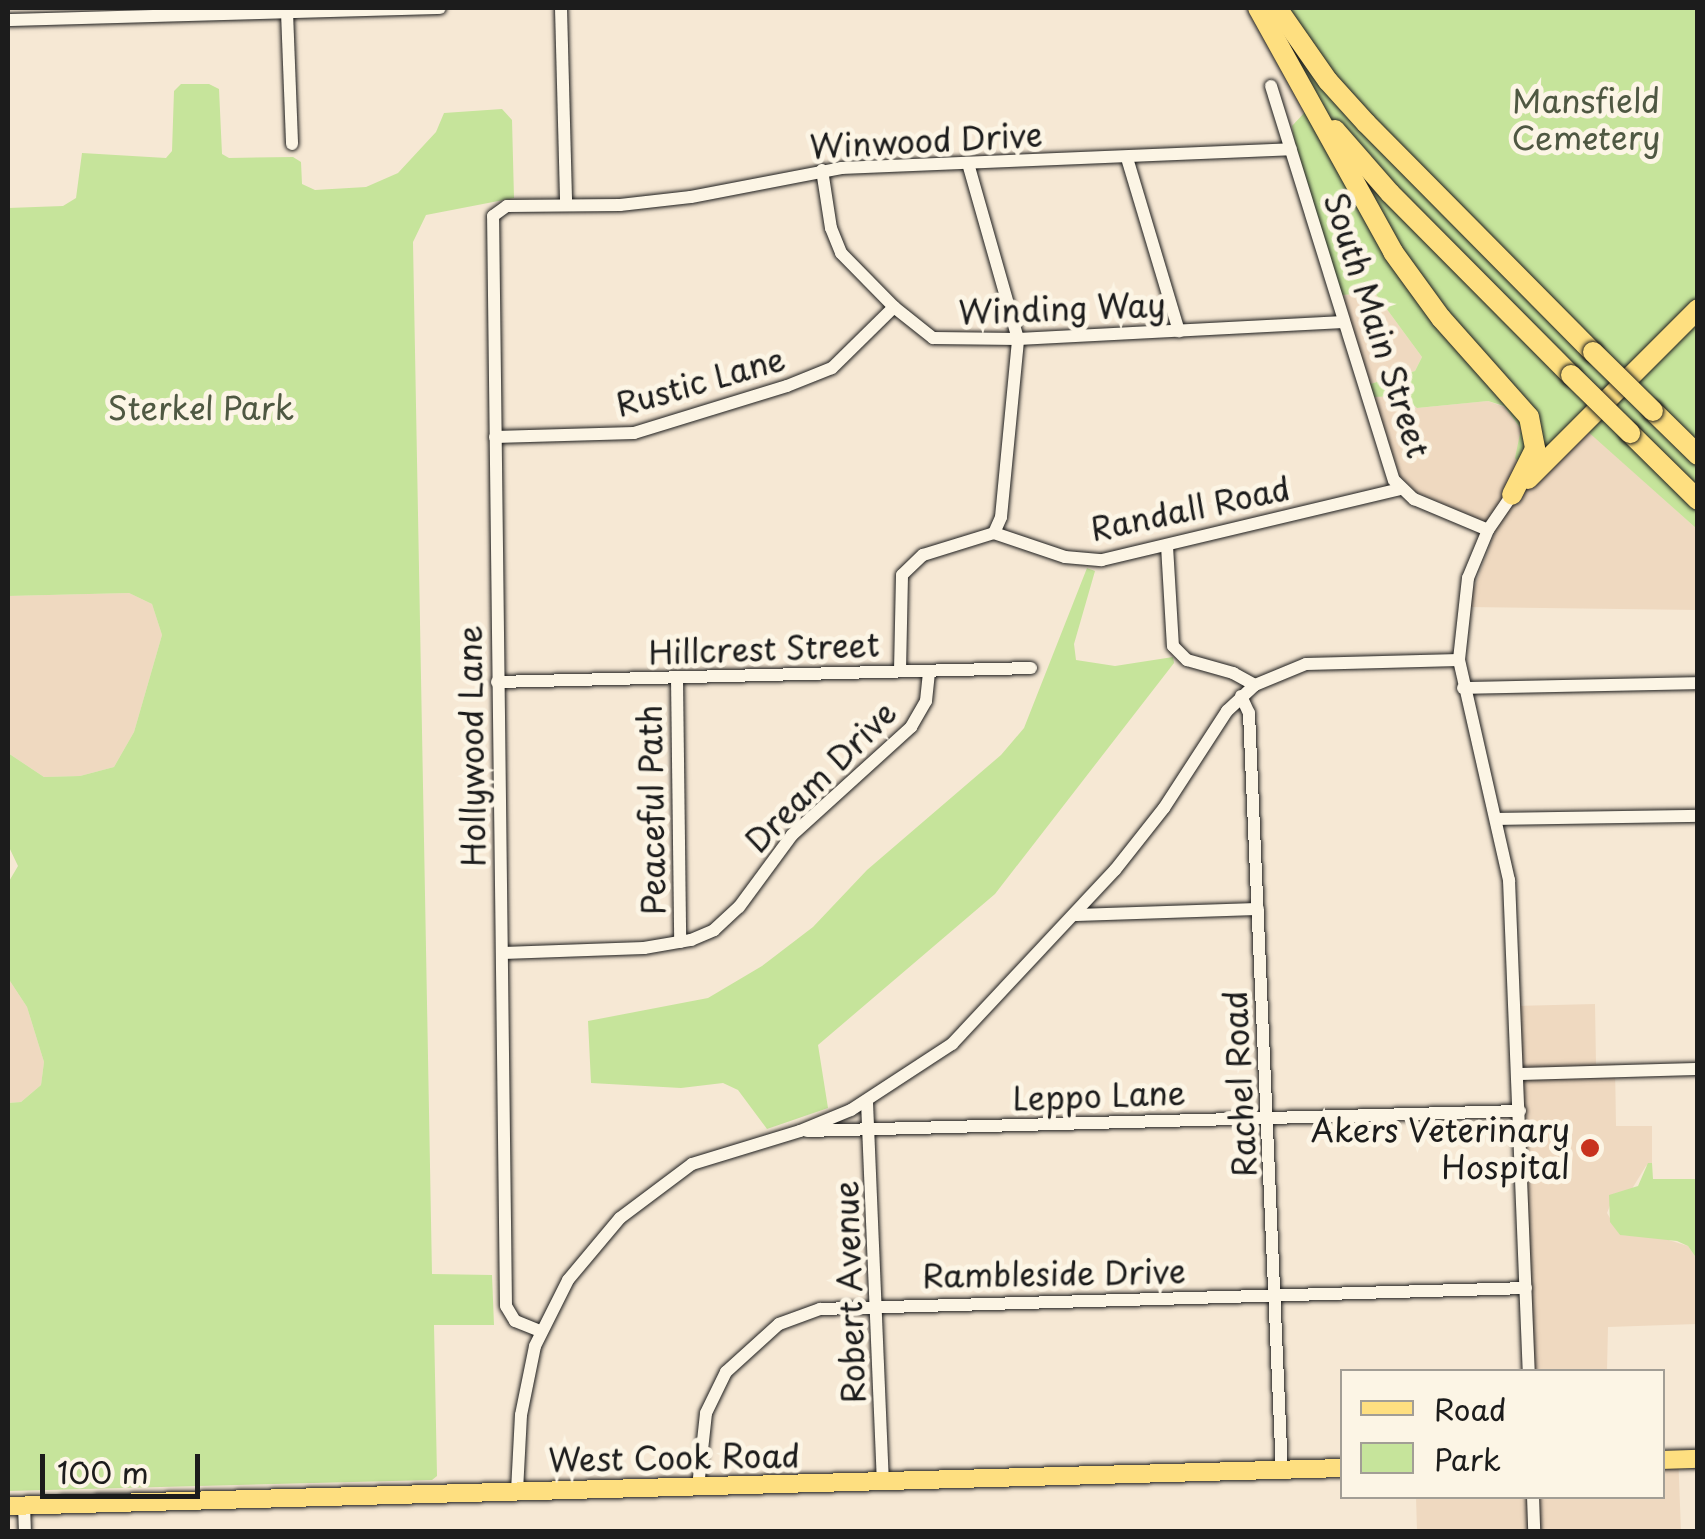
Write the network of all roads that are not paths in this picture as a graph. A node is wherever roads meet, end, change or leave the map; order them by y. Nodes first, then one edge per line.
1 (440, 8) edge
2 (562, 8) edge
3 (1258, 8) edge
4 (1277, 8) edge
5 (221, 10) edge
6 (286, 12) junction
7 (8, 20) edge
8 (1293, 71) junction
9 (1271, 86) dead end
10 (292, 144) dead end
11 (1291, 149) junction
12 (1127, 158) junction
13 (968, 164) junction
14 (822, 170) junction
15 (566, 205) junction
16 (894, 308) junction
17 (1698, 308) edge
18 (1344, 322) junction
19 (1179, 332) junction
20 (1018, 340) junction
21 (1653, 411) junction
22 (495, 437) junction
23 (1698, 445) edge
24 (1698, 456) edge
25 (1400, 489) junction
26 (1512, 495) junction
27 (1698, 500) edge
28 (1488, 530) junction
29 (994, 533) junction
30 (1166, 546) junction
31 (1459, 660) junction
32 (1031, 668) dead end
33 (929, 670) junction
34 (900, 672) junction
35 (677, 678) junction
36 (498, 682) junction
37 (1698, 683) edge
38 (1255, 685) junction
39 (1463, 688) junction
40 (1241, 696) junction
41 (1698, 816) edge
42 (1499, 819) junction
43 (1258, 909) junction
44 (1076, 915) junction
45 (680, 942) junction
46 (503, 952) junction
47 (1698, 1070) edge
48 (1518, 1074) junction
49 (867, 1102) junction
50 (1520, 1111) junction
51 (1269, 1118) junction
52 (871, 1129) junction
53 (800, 1131) junction
54 (1526, 1288) junction
55 (1276, 1295) junction
56 (878, 1304) junction
57 (540, 1332) junction
58 (1529, 1369) edge
59 (1698, 1459) edge
60 (1665, 1460) edge
61 (1340, 1468) edge
62 (1282, 1471) junction
63 (882, 1482) junction
64 (698, 1487) junction
65 (517, 1491) junction
66 (1532, 1499) edge
67 (16, 1506) edge
68 (26, 1532) edge
69 (1534, 1532) edge

1 - 6 street
2 - 15 street
3 - 8 highway
4 - 21 highway, bridge
5 - 6 street
5 - 7 street
6 - 10 street
8 - 26 highway
8 - 27 highway, bridge
9 - 11 street, South Main Street
11 - 12 street, Winwood Drive
11 - 18 street, South Main Street
12 - 13 street, Winwood Drive
12 - 19 street
13 - 14 street, Winwood Drive
13 - 20 street
14 - 15 street, Winwood Drive
14 - 16 street, Winding Way
15 - 22 street, Hollywood Lane
16 - 20 street, Winding Way
16 - 22 street, Rustic Lane
17 - 26 highway
18 - 19 street, Winding Way
18 - 25 street, South Main Street
19 - 20 street, Winding Way
20 - 29 street
21 - 23 highway
21 - 24 highway
22 - 36 street, Hollywood Lane
25 - 28 street, South Main Street
25 - 30 street, Randall Road
26 - 28 street
28 - 31 street
29 - 30 street, Randall Road
29 - 34 street
30 - 38 street
31 - 38 street
31 - 39 street
32 - 33 street, Hillcrest Street
33 - 34 street, Hillcrest Street
33 - 45 street, Dream Drive
34 - 35 street, Hillcrest Street
35 - 36 street, Hillcrest Street
35 - 45 street, Peaceful Path
36 - 46 street, Hollywood Lane
37 - 39 street
38 - 40 street
39 - 42 street
40 - 43 street, Rachel Road
40 - 44 street
41 - 42 street
42 - 48 street
43 - 44 street
43 - 51 street, Rachel Road
44 - 49 street
45 - 46 street, Dream Drive
46 - 57 street, Hollywood Lane
47 - 48 street
48 - 50 street
49 - 52 street, Robert Avenue
49 - 53 street
50 - 51 street, Leppo Lane
50 - 54 street
51 - 52 street, Leppo Lane
51 - 55 street, Rachel Road
52 - 53 street, Leppo Lane
52 - 56 street, Robert Avenue
53 - 57 street
54 - 55 street, Rambleside Drive
54 - 58 street
55 - 56 street, Rambleside Drive
55 - 62 street, Rachel Road
56 - 63 street, Robert Avenue
56 - 64 street, Rambleside Drive
57 - 65 street
59 - 60 main road
61 - 62 main road, West Cook Road
62 - 63 main road, West Cook Road
63 - 64 main road, West Cook Road
64 - 65 main road, West Cook Road
65 - 67 main road, West Cook Road
66 - 69 street
67 - 68 street

